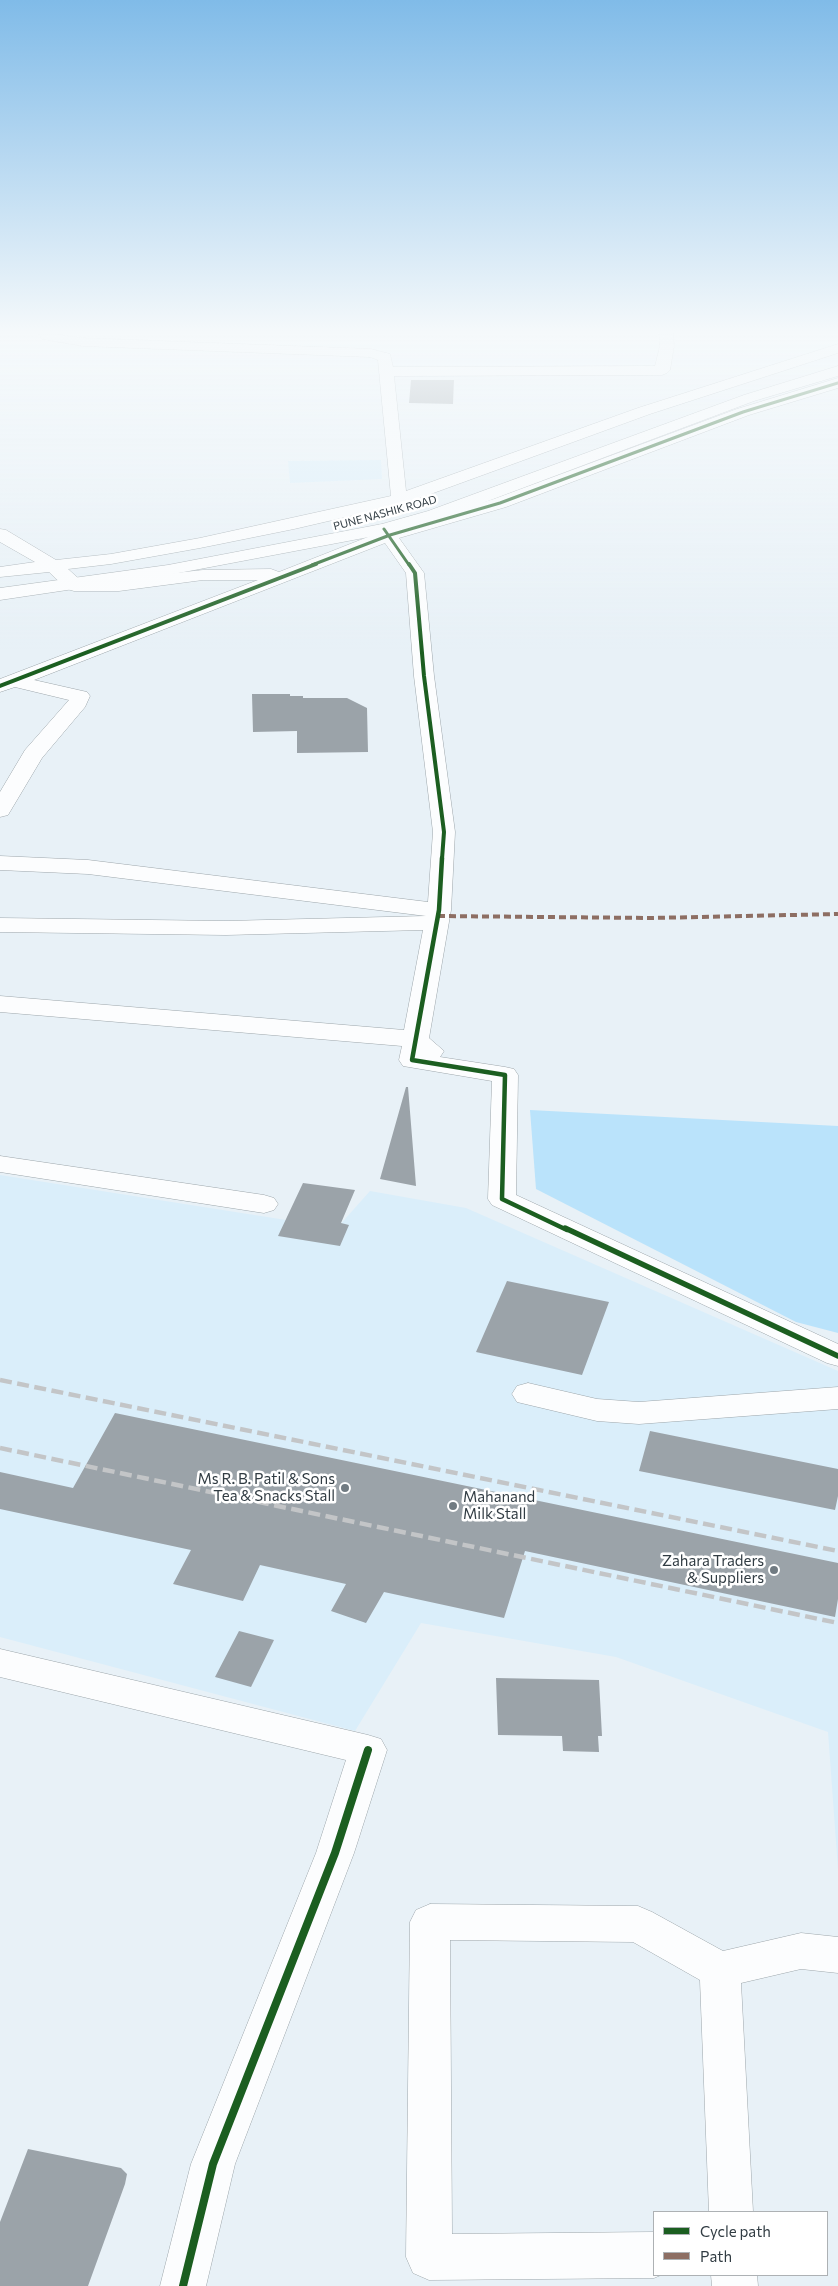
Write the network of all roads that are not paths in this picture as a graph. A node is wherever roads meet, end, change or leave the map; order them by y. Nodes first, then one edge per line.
1 (393, 438) edge
2 (570, 438) edge
3 (607, 438) edge
4 (642, 438) edge
5 (674, 438) edge
6 (400, 499) junction
7 (387, 532) junction
8 (0, 534) edge
9 (0, 572) edge
10 (288, 574) junction
11 (64, 576) junction
12 (0, 583) edge
13 (0, 594) edge
14 (7, 684) edge
15 (10, 776) edge
16 (0, 810) edge
17 (0, 863) edge
18 (438, 917) junction
19 (0, 925) edge
20 (0, 1004) edge
21 (416, 1040) junction
22 (0, 1164) edge
23 (264, 1204) dead end
24 (838, 1356) edge
25 (528, 1394) dead end
26 (838, 1398) edge
27 (0, 1663) edge
28 (838, 1955) edge
29 (720, 1970) junction
30 (731, 2211) edge
31 (653, 2255) edge
32 (183, 2286) edge

1 - 6 main road
2 - 6 main road
3 - 11 main road, PUNE NASHIK ROAD
4 - 7 main road, PUNE NASHIK ROAD
5 - 7 main road
6 - 11 main road
7 - 10 main road
7 - 11 main road, PUNE NASHIK ROAD
7 - 18 main road
8 - 11 main road
9 - 11 main road
10 - 11 main road
10 - 14 main road
11 - 12 main road
11 - 13 main road
14 - 15 main road
15 - 16 main road
17 - 18 main road
18 - 19 main road
18 - 21 main road
20 - 21 main road
21 - 24 main road
22 - 23 main road
25 - 26 main road
27 - 32 main road
28 - 29 main road
29 - 30 main road
29 - 31 main road

